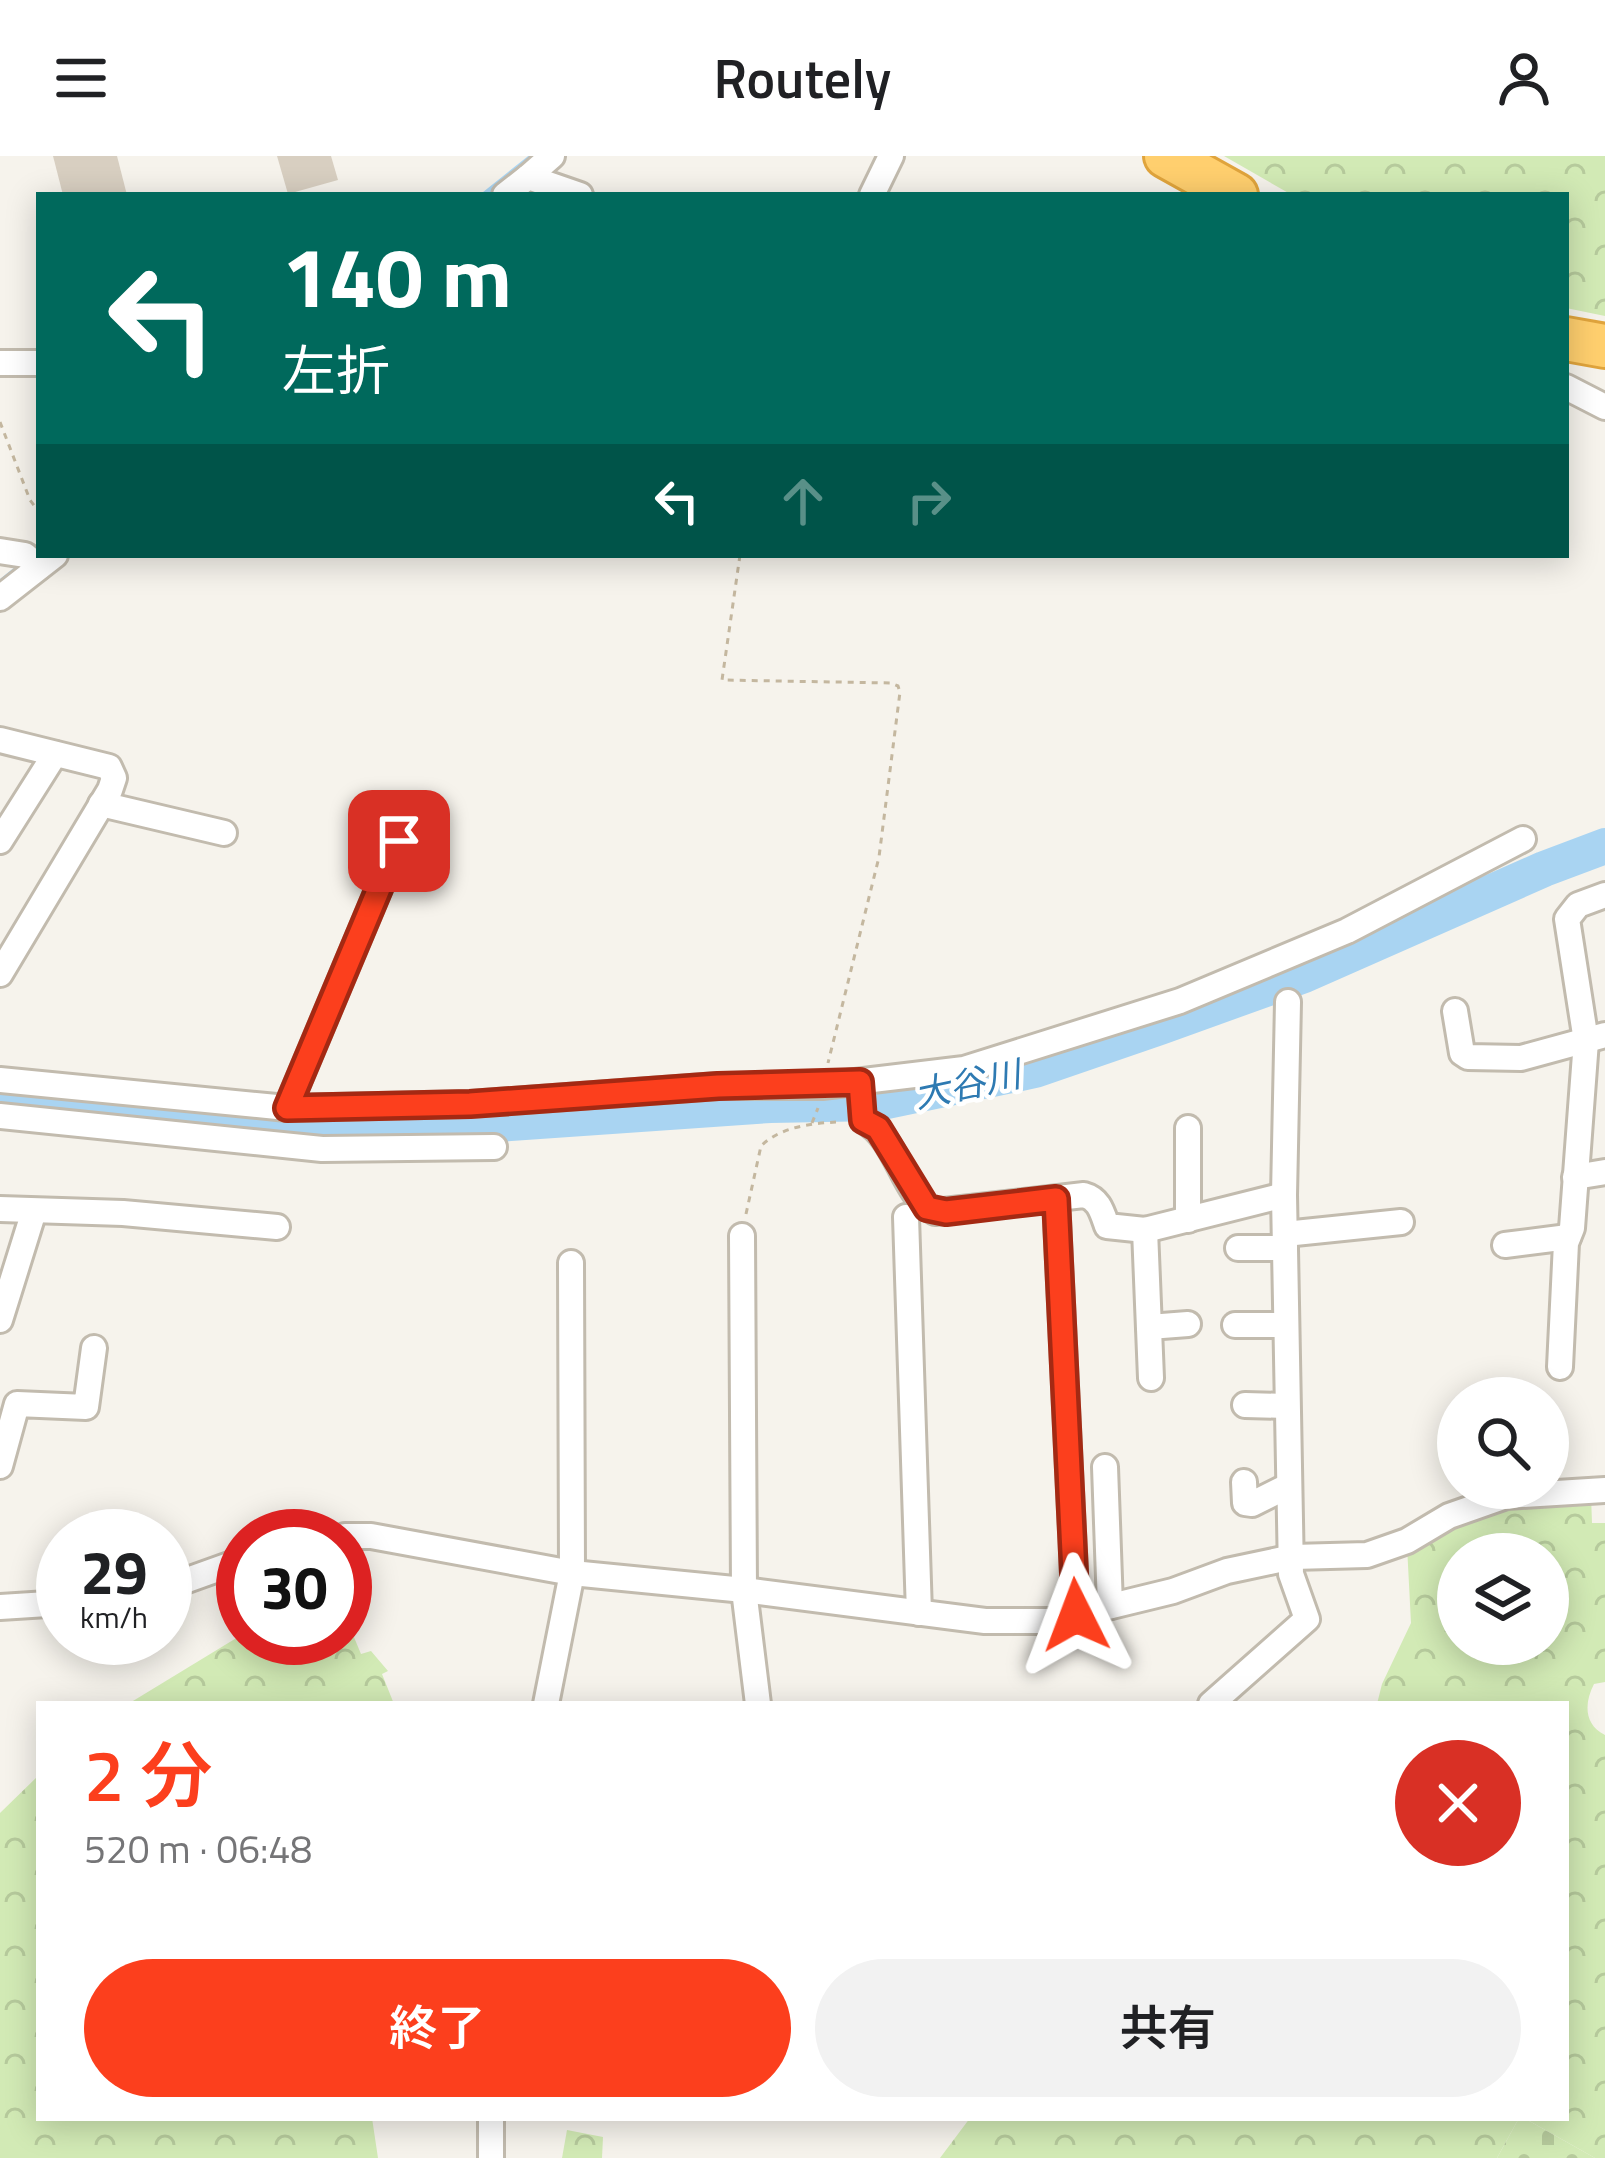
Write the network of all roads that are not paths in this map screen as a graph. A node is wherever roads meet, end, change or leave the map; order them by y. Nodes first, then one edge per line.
1 (552, 156) edge
2 (891, 156) edge
3 (1166, 156) edge
4 (528, 177) junction
5 (509, 192) edge
6 (571, 192) edge
7 (873, 192) edge
8 (1231, 192) edge
9 (1569, 340) edge
10 (1605, 346) edge
11 (0, 363) edge
12 (36, 363) edge
13 (1569, 389) edge
14 (1605, 407) edge
15 (31, 558) edge
16 (0, 598) edge
17 (0, 740) edge
18 (55, 754) junction
19 (100, 804) junction
20 (224, 833) dead end
21 (1523, 839) dead end
22 (0, 841) edge
23 (399, 841) dead end
24 (1605, 896) edge
25 (0, 974) edge
26 (1288, 1002) dead end
27 (1455, 1012) dead end
28 (1595, 1038) edge
29 (0, 1080) edge
30 (860, 1082) junction
31 (287, 1108) junction
32 (0, 1116) edge
33 (1188, 1128) dead end
34 (494, 1147) dead end
35 (1605, 1172) edge
36 (1575, 1177) junction
37 (1284, 1195) junction
38 (1056, 1199) junction
39 (0, 1209) edge
40 (34, 1211) junction
41 (906, 1217) dead end
42 (1188, 1220) junction
43 (1401, 1222) dead end
44 (277, 1227) dead end
45 (1145, 1230) junction
46 (742, 1236) road end
47 (1568, 1237) junction
48 (1285, 1241) junction
49 (1505, 1245) dead end
50 (1238, 1248) dead end
51 (571, 1263) dead end
52 (0, 1320) edge
53 (1188, 1324) dead end
54 (1235, 1325) dead end
55 (1286, 1325) junction
56 (1149, 1327) junction
57 (94, 1348) dead end
58 (1560, 1367) dead end
59 (1151, 1378) dead end
60 (1246, 1405) dead end
61 (1287, 1406) junction
62 (0, 1466) edge
63 (1105, 1467) dead end
64 (1244, 1481) dead end
65 (1288, 1486) junction
66 (1605, 1490) edge
67 (372, 1539) edge
68 (1293, 1557) junction
69 (572, 1573) junction
70 (744, 1590) junction
71 (36, 1605) edge
72 (0, 1606) edge
73 (1110, 1606) junction
74 (919, 1612) junction
75 (1076, 1615) junction
76 (547, 1701) edge
77 (758, 1701) edge
78 (1214, 1701) edge
79 (491, 2121) edge
80 (491, 2158) edge

1 - 4 street
2 - 7 street
3 - 8 highway
4 - 5 street
4 - 6 street
9 - 10 highway
11 - 12 street
13 - 14 street
15 - 16 street
17 - 18 street
18 - 19 street
18 - 22 street
19 - 20 street
19 - 25 street
21 - 30 street
23 - 31 street
24 - 28 street
26 - 37 street
27 - 28 street
28 - 36 street
29 - 31 street
30 - 31 street
30 - 38 street
32 - 34 street
33 - 42 street
35 - 36 street
36 - 47 street
37 - 42 street
37 - 48 street
38 - 45 street
38 - 75 street
39 - 40 street
40 - 44 street
40 - 52 street
41 - 74 street
42 - 45 street
43 - 48 street
45 - 56 street
46 - 70 street
47 - 49 street
47 - 58 street
48 - 50 street
48 - 55 street
51 - 69 street
53 - 56 street
54 - 55 street
55 - 61 street
56 - 59 street
57 - 62 street
60 - 61 street
61 - 65 street
63 - 73 street
64 - 65 street
65 - 68 street
66 - 68 street
67 - 69 street
68 - 73 street
68 - 78 street
69 - 70 street
69 - 76 street
70 - 74 street
70 - 77 street
71 - 72 street
73 - 75 street
74 - 75 street
79 - 80 street

